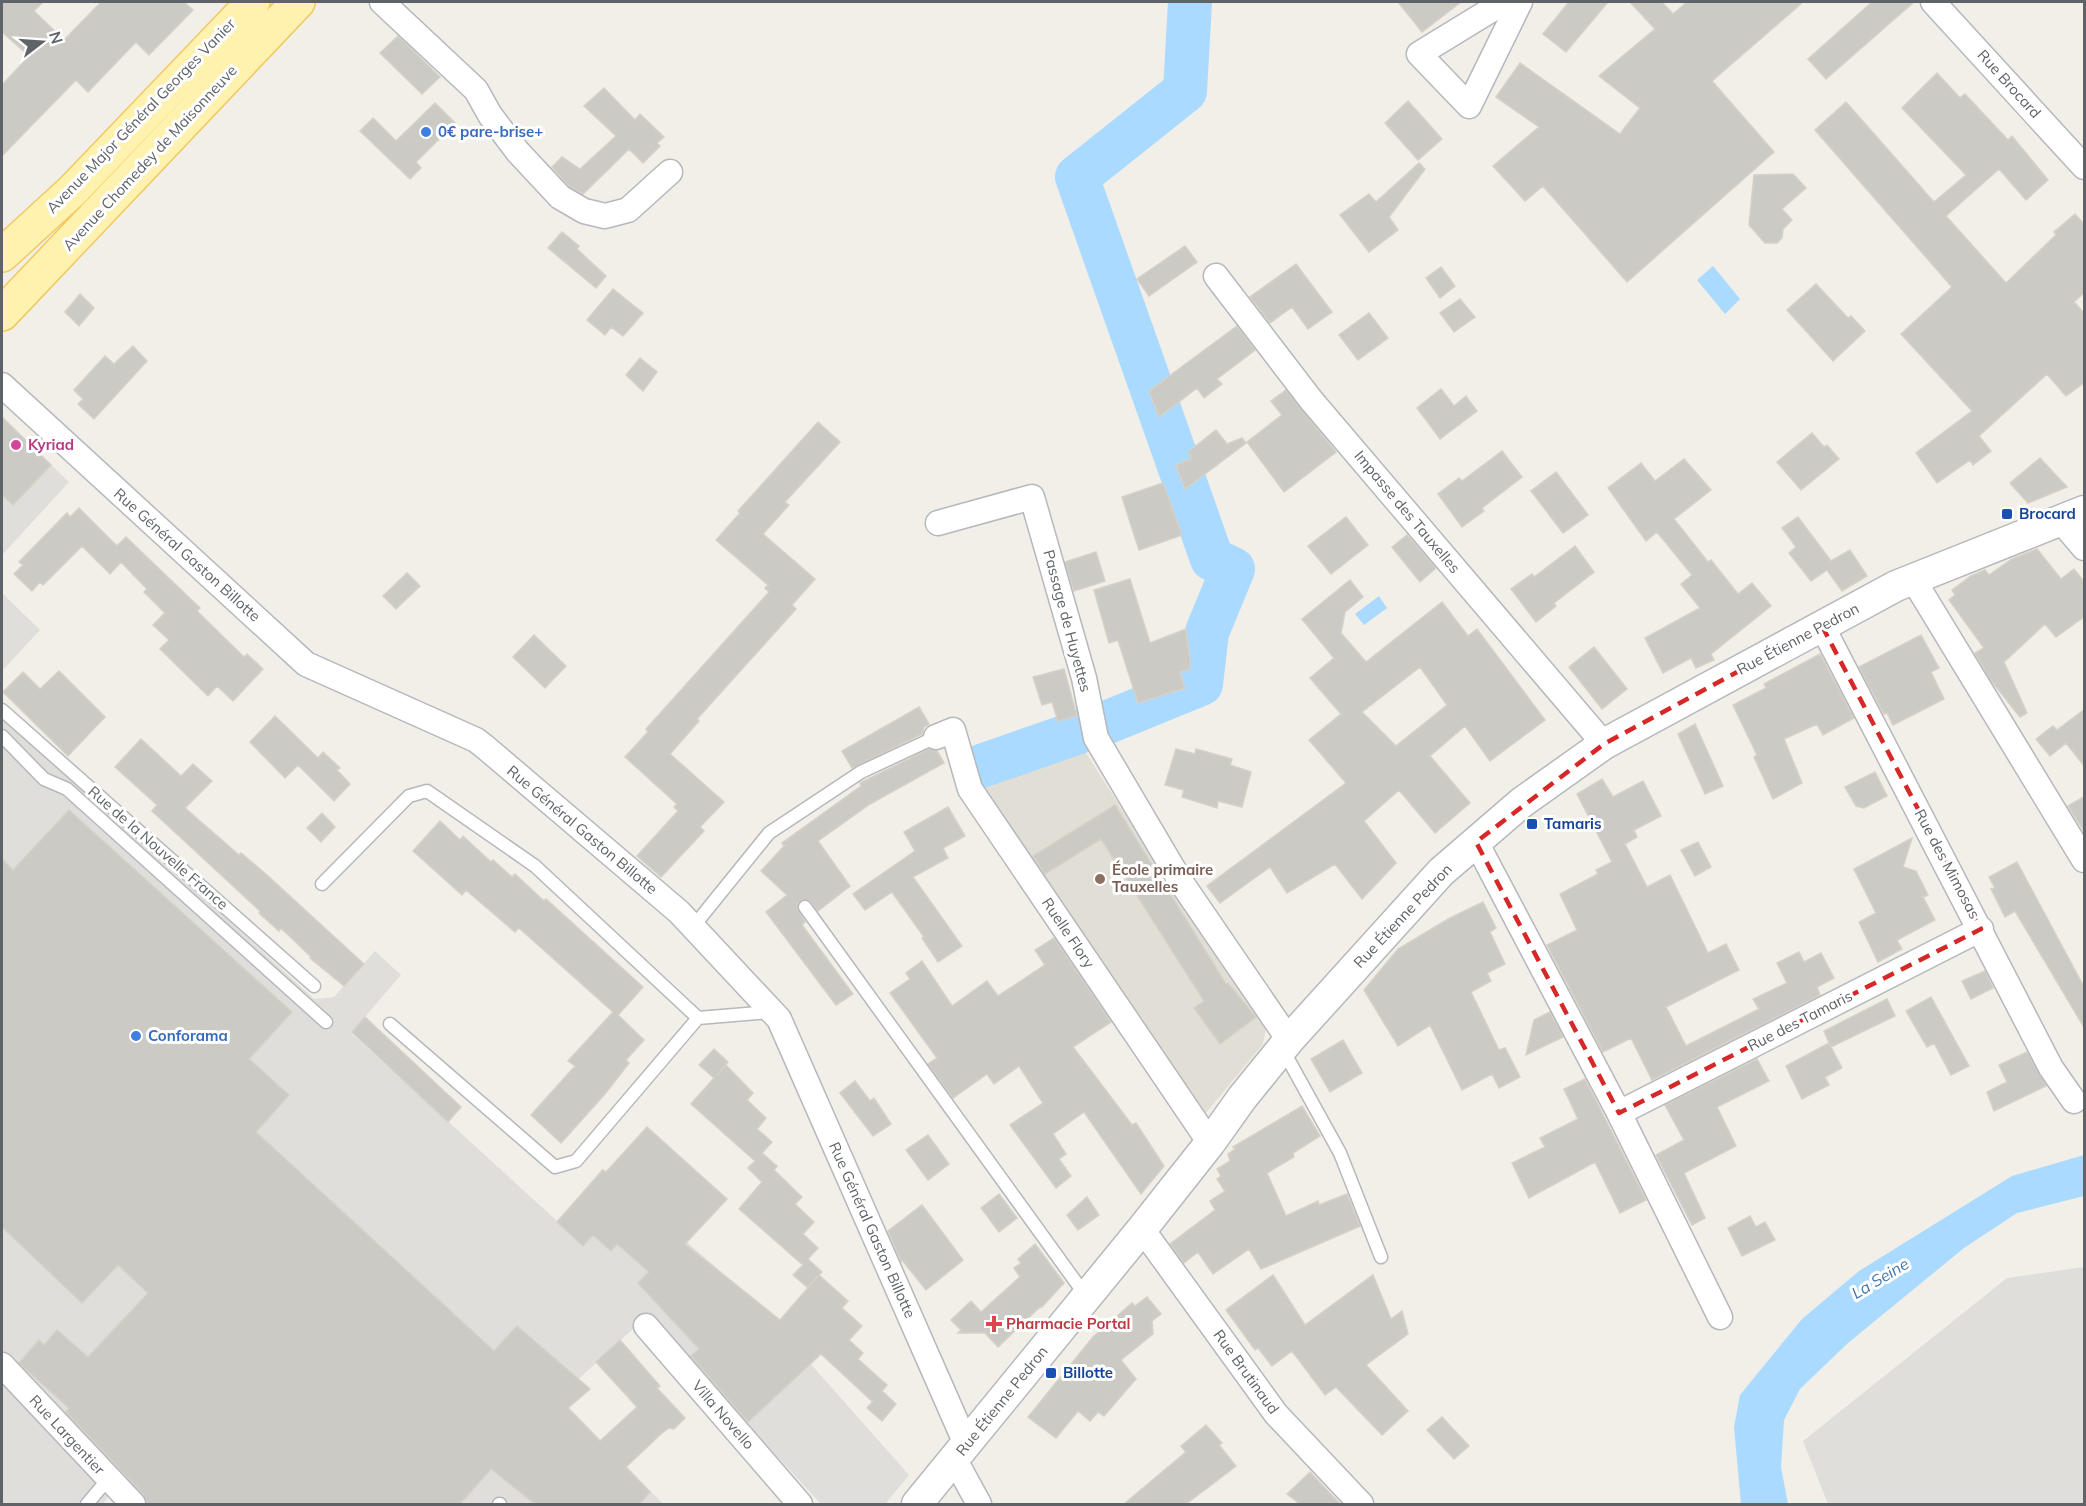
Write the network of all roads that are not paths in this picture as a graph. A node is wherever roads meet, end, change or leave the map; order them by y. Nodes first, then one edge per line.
1 (253, 2) edge
2 (298, 2) edge
3 (382, 2) edge
4 (1504, 2) edge
5 (1520, 2) edge
6 (1934, 2) edge
7 (2085, 167) edge
8 (670, 172) dead end
9 (2, 255) edge
10 (1215, 276) dead end
11 (2, 314) edge
12 (2, 385) edge
13 (2073, 516) edge
14 (938, 523) dead end
15 (2085, 548) edge
16 (1913, 579) junction
17 (1822, 626) junction
18 (2, 710) edge
19 (2, 736) edge
20 (936, 737) joint
21 (1604, 744) junction
22 (1476, 842) junction
23 (2085, 860) edge
24 (322, 884) dead end
25 (805, 907) dead end
26 (693, 927) junction
27 (1981, 929) junction
28 (314, 986) dead end
29 (772, 1012) junction
30 (698, 1018) junction
31 (326, 1022) dead end
32 (390, 1024) dead end
33 (1286, 1044) junction
34 (2074, 1101) dead end
35 (1619, 1113) junction
36 (1210, 1143) junction
37 (1142, 1229) junction
38 (1381, 1257) dead end
39 (1087, 1297) junction
40 (1720, 1317) dead end
41 (646, 1326) dead end
42 (2, 1365) edge
43 (960, 1452) junction
44 (108, 1479) junction
45 (87, 1504) edge
46 (133, 1504) edge
47 (800, 1504) edge
48 (917, 1504) edge
49 (979, 1504) edge
50 (1361, 1504) edge

1 - 9 main road, Avenue Major Général Georges Vanier
2 - 11 main road, Avenue Chomedey de Maisonneuve
3 - 8 street
4 - 5 street
6 - 7 street, Rue Brocard
10 - 21 street, Impasse des Tauxelles
12 - 26 street, Rue Général Gaston Billotte
13 - 15 street
13 - 16 street, Rue Étienne Pedron
14 - 33 street, Passage de Huyettes
16 - 17 street, Rue Étienne Pedron
16 - 23 street
17 - 21 street, Rue Étienne Pedron
17 - 27 street, Rue des Mimosas
18 - 28 lane, Rue de la Nouvelle France
19 - 31 lane
20 - 26 lane
20 - 36 street, Ruelle Flory
21 - 22 street, Rue Étienne Pedron
22 - 33 street, Rue Étienne Pedron
22 - 35 street
24 - 30 lane
25 - 39 lane
26 - 29 street, Rue Général Gaston Billotte
27 - 34 street, Rue des Mimosas
27 - 35 street, Rue des Tamaris
29 - 30 lane
29 - 43 street, Rue Général Gaston Billotte
30 - 32 lane
33 - 36 street, Rue Étienne Pedron
33 - 38 lane
35 - 40 street
36 - 37 street, Rue Étienne Pedron
37 - 39 street, Rue Étienne Pedron
37 - 50 street, Rue Brutinaud
39 - 43 street, Rue Étienne Pedron
41 - 47 street, Villa Novello
42 - 44 street, Rue Largentier
43 - 48 street, Rue Étienne Pedron
43 - 49 street, Rue Général Gaston Billotte
44 - 45 lane
44 - 46 street, Rue Largentier

